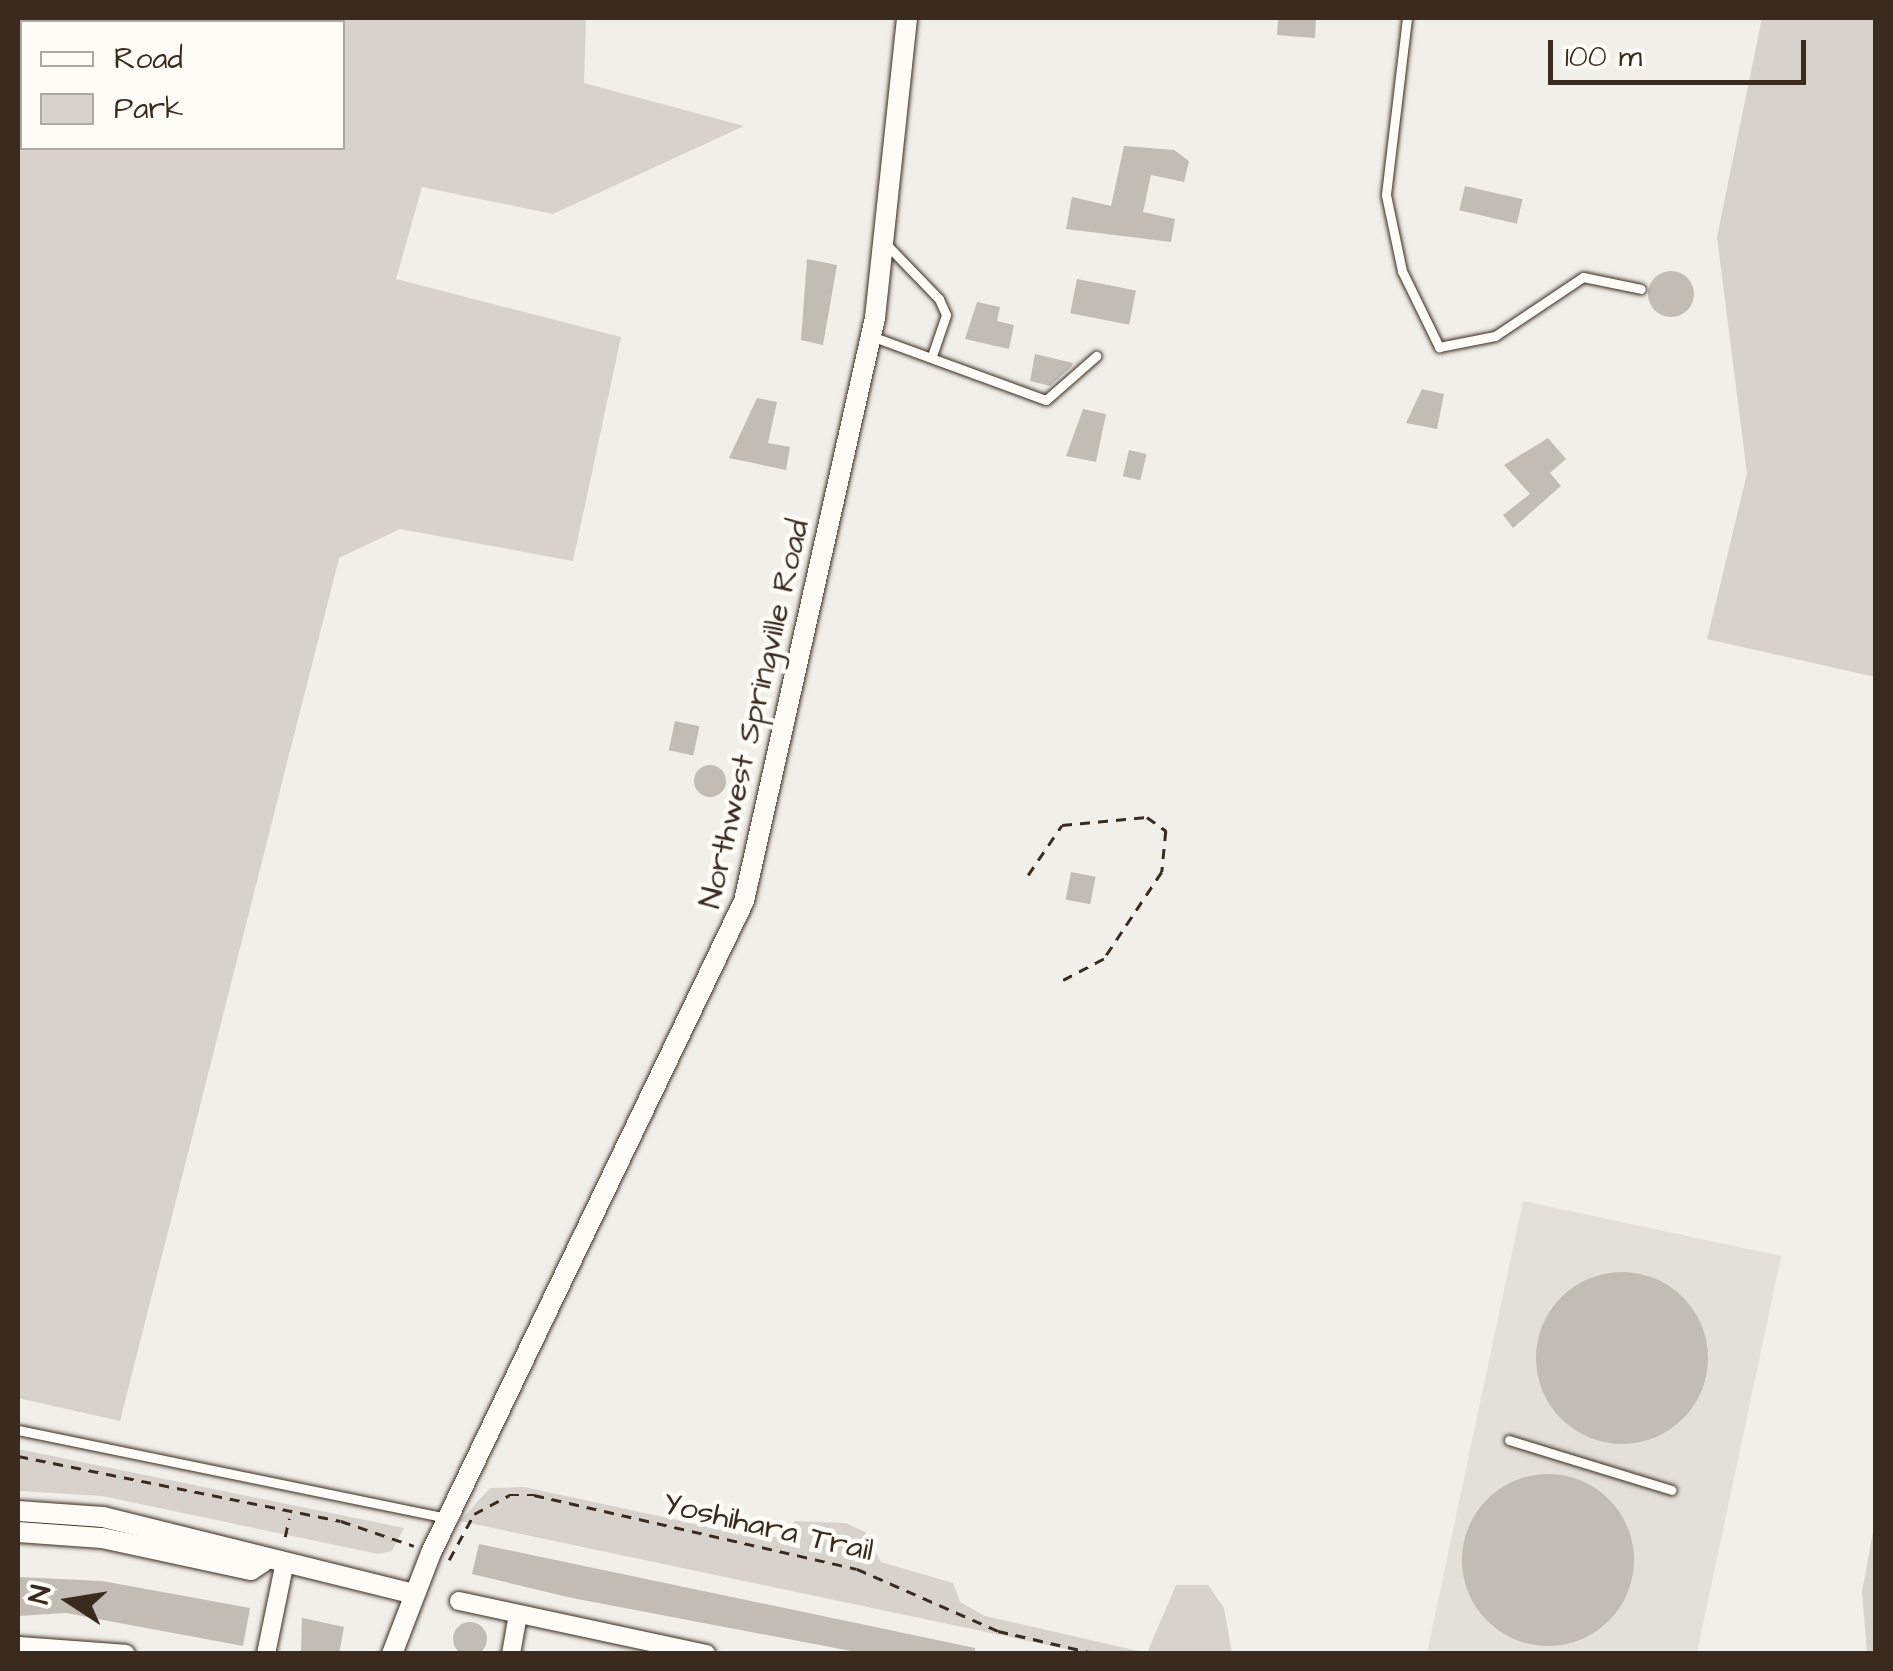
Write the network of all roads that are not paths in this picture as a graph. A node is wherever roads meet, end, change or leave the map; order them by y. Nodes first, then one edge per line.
1 (907, 18) edge
2 (1408, 18) edge
3 (886, 243) junction
4 (1641, 289) dead end
5 (871, 336) junction
6 (933, 352) junction
7 (1096, 356) dead end
8 (18, 1430) edge
9 (1509, 1440) dead end
10 (1672, 1490) dead end
11 (18, 1512) edge
12 (448, 1518) junction
13 (18, 1532) edge
14 (274, 1564) junction
15 (413, 1594) junction
16 (459, 1601) dead end
17 (518, 1615) junction
18 (18, 1646) edge
19 (126, 1654) edge
20 (266, 1654) edge
21 (392, 1654) edge
22 (511, 1654) edge
23 (706, 1654) edge

1 - 3 street, Northwest Springville Road
2 - 4 lane
3 - 5 street, Northwest Springville Road
3 - 6 lane
5 - 6 lane
5 - 12 street, Northwest Springville Road
6 - 7 lane
8 - 12 lane
9 - 10 lane
11 - 14 street
12 - 15 street, Northwest Springville Road
13 - 14 street
14 - 15 street
14 - 20 street
15 - 21 street, Northwest Springville Road
16 - 17 street
17 - 22 street
17 - 23 street
18 - 19 street

